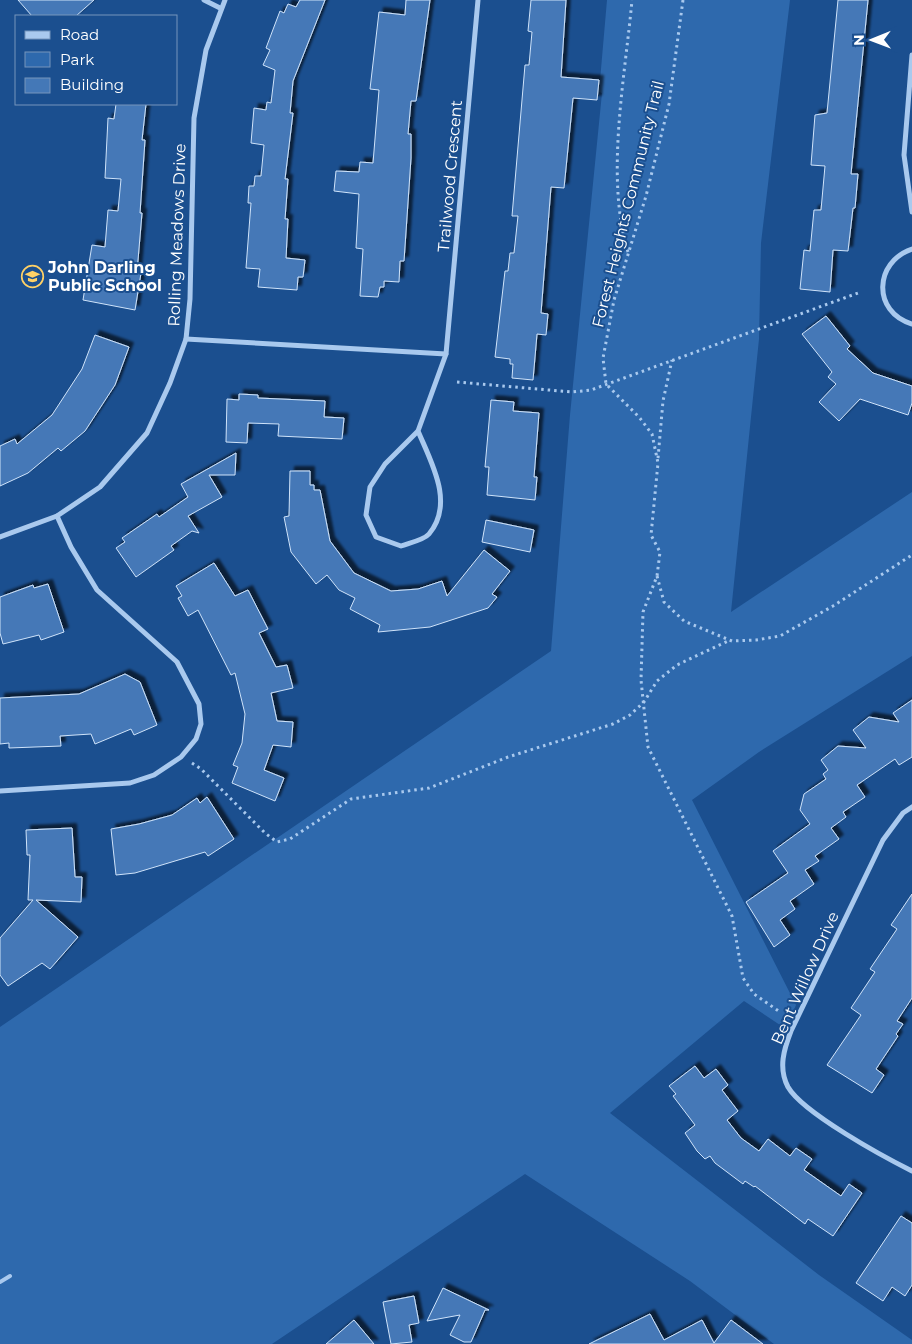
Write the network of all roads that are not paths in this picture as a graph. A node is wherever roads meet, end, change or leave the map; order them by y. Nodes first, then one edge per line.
1 (204, 0) edge
2 (225, 0) edge
3 (478, 0) edge
4 (220, 8) junction
5 (912, 55) edge
6 (912, 212) edge
7 (912, 249) edge
8 (912, 324) edge
9 (186, 339) junction
10 (446, 354) junction
11 (418, 431) junction
12 (56, 516) junction
13 (0, 537) edge
14 (0, 791) edge
15 (912, 807) edge
16 (912, 1171) edge
17 (10, 1276) dead end
18 (0, 1282) edge

1 - 4 street
2 - 4 street, Rolling Meadows Drive
3 - 10 street, Trailwood Crescent
4 - 9 street, Rolling Meadows Drive
5 - 6 street
7 - 8 street
9 - 10 street
9 - 12 street, Rolling Meadows Drive
10 - 11 street, Trailwood Crescent
11 - 11 street, Trailwood Crescent
12 - 13 street, Rolling Meadows Drive
12 - 14 street
15 - 16 street, Bent Willow Drive
17 - 18 lane

